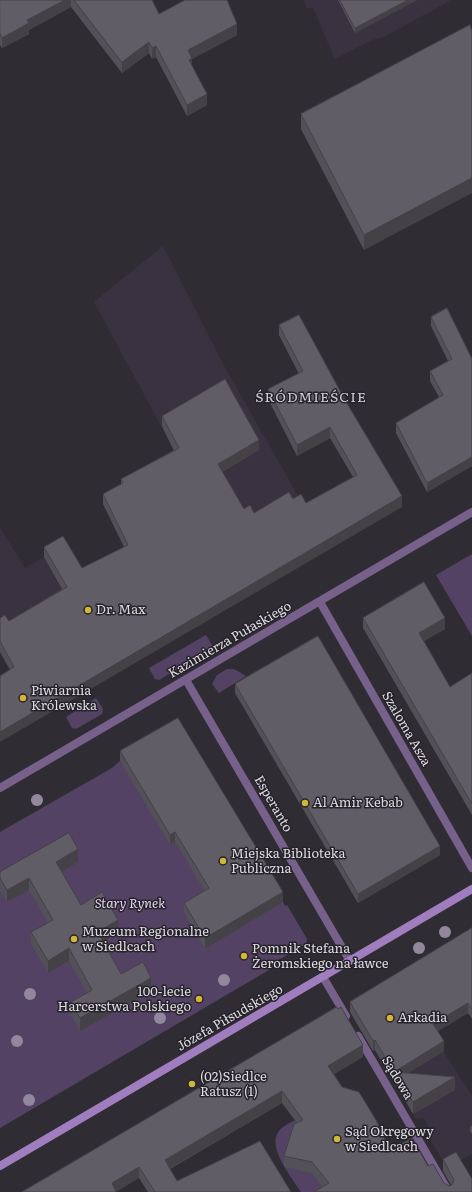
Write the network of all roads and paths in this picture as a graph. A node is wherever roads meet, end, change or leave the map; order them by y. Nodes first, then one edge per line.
1 (472, 512) edge
2 (320, 602) junction
3 (186, 680) junction
4 (0, 788) edge
5 (472, 868) edge
6 (472, 890) edge
7 (350, 961) junction
8 (323, 977) junction
9 (0, 1166) edge
10 (450, 1192) edge

1 - 2 street, Kazimierza Pułaskiego
2 - 3 street, Kazimierza Pułaskiego
2 - 5 street, Szaloma Asza
3 - 4 street, Kazimierza Pułaskiego
3 - 7 street, Esperanto
6 - 7 main road, Józefa Piłsudskiego
7 - 8 main road, Józefa Piłsudskiego
8 - 9 main road, Józefa Piłsudskiego
8 - 10 street, Sądowa

